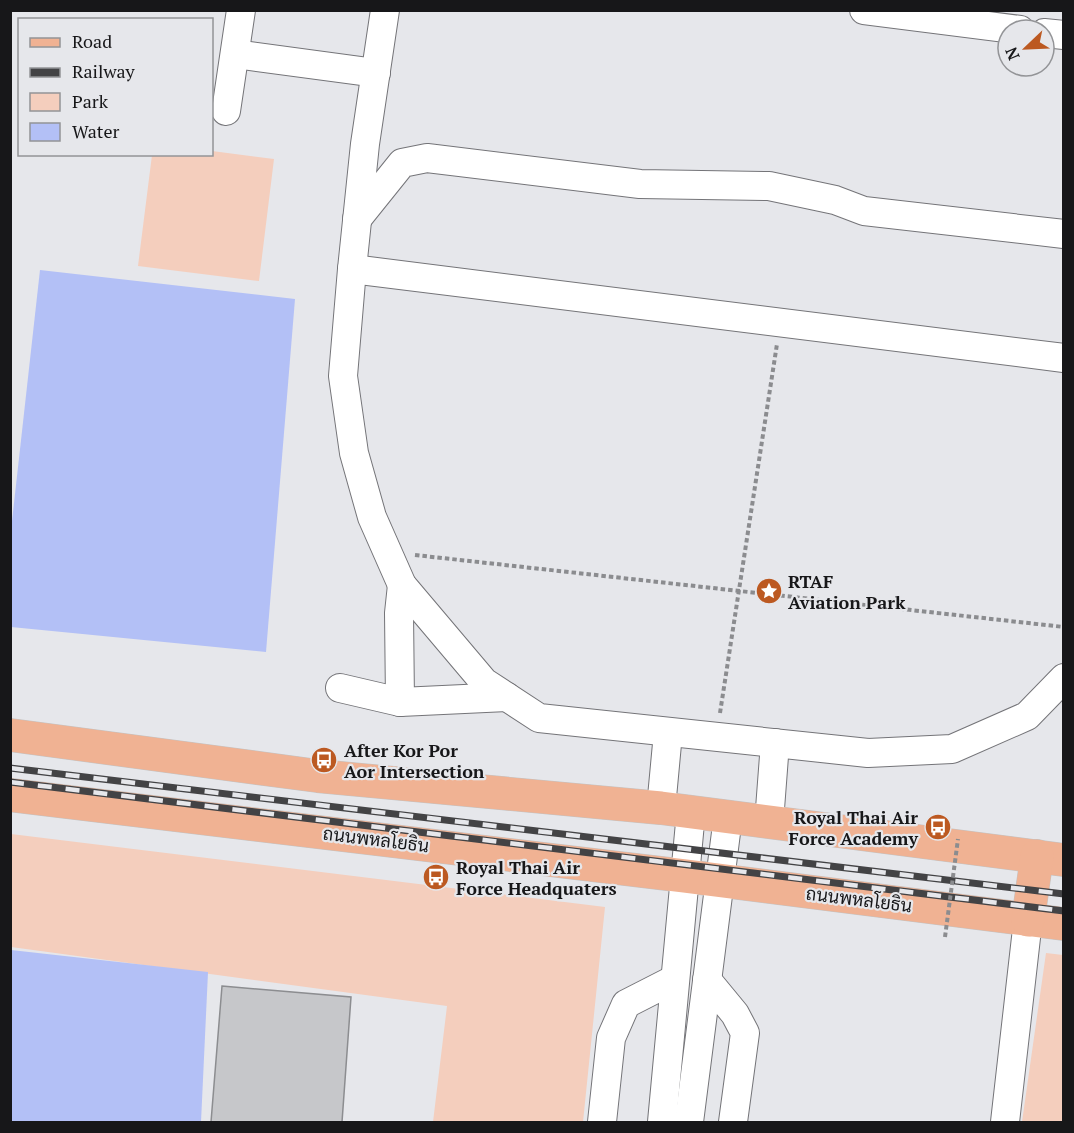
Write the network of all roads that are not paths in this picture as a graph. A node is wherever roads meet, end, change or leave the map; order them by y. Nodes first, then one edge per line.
1 (241, 10) edge
2 (385, 10) edge
3 (864, 10) edge
4 (996, 27) edge
5 (235, 54) junction
6 (376, 73) junction
7 (226, 111) dead end
8 (357, 219) junction
9 (1064, 234) edge
10 (352, 269) junction
11 (1064, 358) edge
12 (402, 585) junction
13 (1064, 678) edge
14 (340, 688) dead end
15 (507, 697) junction
16 (400, 702) junction
17 (668, 733) junction
18 (10, 735) edge
19 (775, 743) junction
20 (10, 795) edge
21 (676, 810) junction
22 (728, 817) junction
23 (769, 822) junction
24 (1050, 858) edge
25 (685, 876) junction
26 (719, 881) junction
27 (1028, 920) junction
28 (1064, 924) edge
29 (675, 979) junction
30 (706, 980) junction
31 (602, 1122) edge
32 (662, 1122) edge
33 (689, 1122) edge
34 (733, 1122) edge
35 (1005, 1122) edge

1 - 5 lane
2 - 6 lane
3 - 4 lane
5 - 6 lane
5 - 7 lane
6 - 8 lane
8 - 9 lane
8 - 10 lane
10 - 11 lane
10 - 12 lane
12 - 15 lane
12 - 16 lane
13 - 19 lane
14 - 16 lane
15 - 16 lane
15 - 17 lane
17 - 19 lane
17 - 21 lane
18 - 21 main road
19 - 23 lane
20 - 25 main road, ถนนพหลโยธิน
21 - 22 main road
21 - 25 lane
22 - 23 main road
22 - 26 lane
23 - 24 main road
24 - 27 main road
25 - 26 main road, ถนนพหลโยธิน
25 - 29 lane
26 - 27 main road, ถนนพหลโยธิน
26 - 30 lane
27 - 28 main road, ถนนพหลโยธิน
27 - 35 lane
29 - 31 lane
29 - 32 lane
30 - 33 lane
30 - 34 lane

